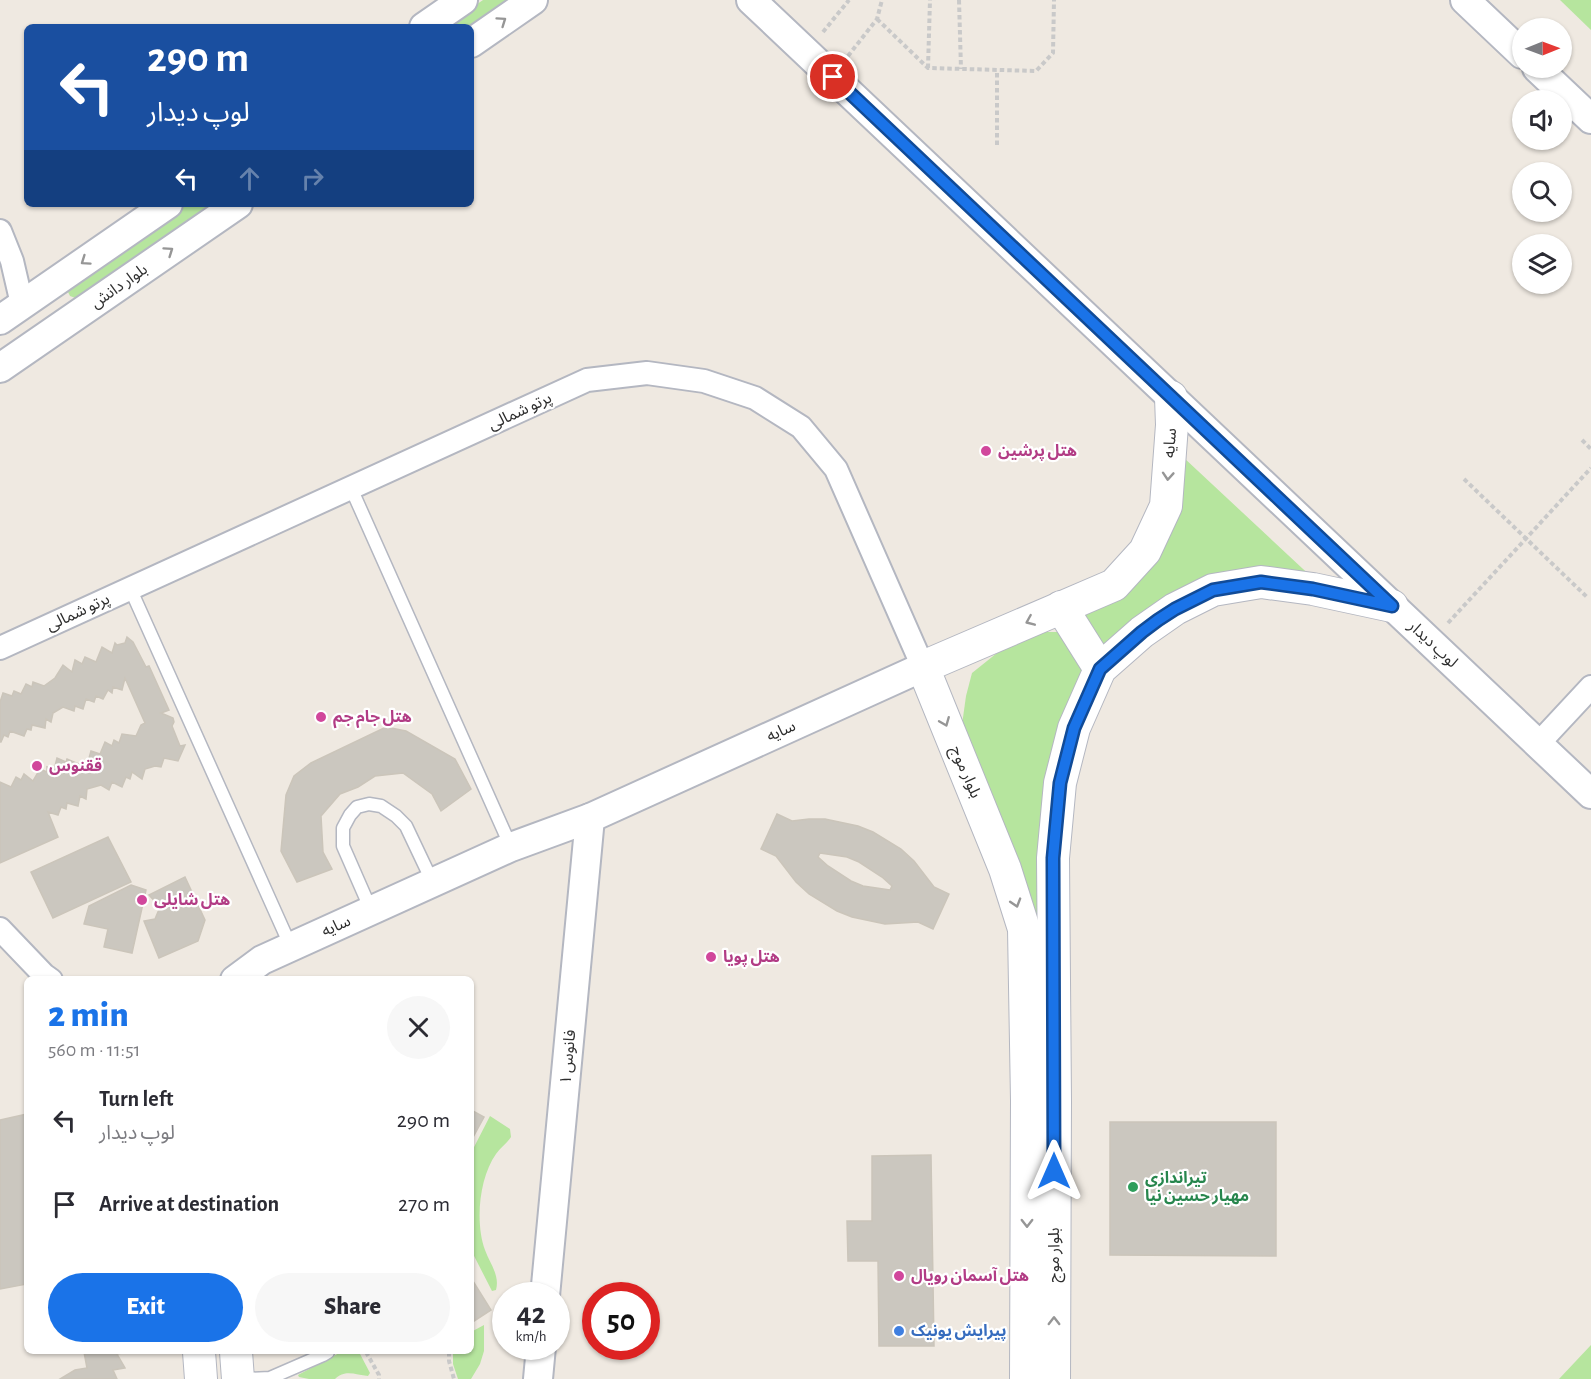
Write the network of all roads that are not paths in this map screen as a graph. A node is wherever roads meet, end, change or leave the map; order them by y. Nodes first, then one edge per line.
1 (463, 0) edge
2 (533, 0) edge
3 (752, 0) edge
4 (1465, 0) edge
5 (428, 24) edge
6 (474, 41) edge
7 (1512, 45) edge
8 (1548, 78) edge
9 (1591, 119) edge
10 (164, 207) edge
11 (234, 207) edge
12 (0, 231) edge
13 (11, 312) edge
14 (45, 337) junction
15 (0, 368) edge
16 (1171, 397) junction
17 (351, 488) junction
18 (130, 588) junction
19 (1392, 606) junction
20 (1061, 608) junction
21 (0, 648) edge
22 (923, 667) junction
23 (1100, 669) junction
24 (1591, 687) edge
25 (1538, 744) junction
26 (1591, 794) edge
27 (590, 818) junction
28 (512, 847) junction
29 (433, 883) junction
30 (371, 911) junction
31 (0, 928) edge
32 (291, 947) junction
33 (45, 976) edge
34 (240, 976) edge
35 (1041, 1101) junction
36 (546, 1282) edge
37 (199, 1354) edge
38 (236, 1354) edge
39 (325, 1354) edge
40 (540, 1360) edge
41 (201, 1379) edge
42 (238, 1379) edge
43 (245, 1379) edge
44 (538, 1379) edge
45 (1026, 1379) edge
46 (1054, 1379) edge

1 - 5 street
6 -> 2 street
3 - 16 street, لوپ دیدار
4 - 7 street
8 - 9 street
10 -> 13 street
14 -> 11 street, بلوار دانش
12 - 13 street
13 - 14 street
14 - 15 street, بلوار دانش
16 - 19 street, لوپ دیدار
16 -> 20 main road, سایه
17 - 18 street, پرتو شمالی
17 - 22 street, پرتو شمالی
17 - 28 lane
18 - 21 street, پرتو شمالی
18 - 32 lane
19 - 23 main road, بلوار موج
19 - 25 street, لوپ دیدار
20 -> 22 main road, سایه
20 - 23 main road
22 - 27 street, سایه
22 -> 35 main road, بلوار موج
23 - 35 main road, بلوار موج
24 - 25 street
25 - 26 street, لوپ دیدار
27 - 28 street, سایه
27 - 36 street, فانوس ۱
28 - 29 street, سایه
29 - 30 street, سایه
29 - 30 lane
30 - 32 street, سایه
31 - 33 street
32 - 34 street, سایه
35 -> 45 main road, بلوار موج
46 -> 35 main road, بلوار موج
37 - 41 main road
38 - 42 main road
39 - 43 lane
40 - 44 street

